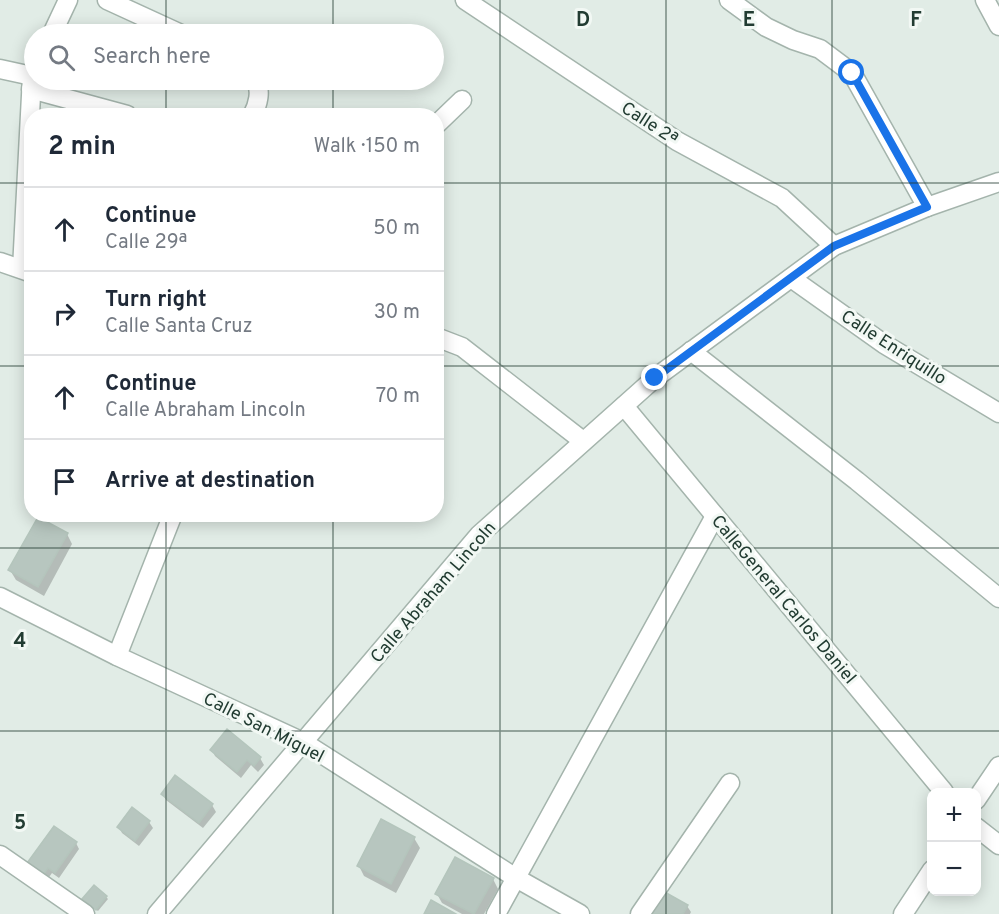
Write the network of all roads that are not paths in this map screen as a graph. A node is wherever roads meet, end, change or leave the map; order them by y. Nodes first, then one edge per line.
1 (68, 0) edge
2 (107, 0) edge
3 (465, 0) edge
4 (729, 0) edge
5 (985, 0) edge
6 (57, 24) edge
7 (159, 24) edge
8 (999, 26) edge
9 (0, 69) edge
10 (24, 76) edge
11 (33, 90) edge
12 (62, 90) edge
13 (259, 90) edge
14 (462, 100) dead end
15 (32, 108) edge
16 (109, 108) edge
17 (256, 108) edge
18 (444, 117) edge
19 (999, 182) edge
20 (927, 207) junction
21 (834, 246) junction
22 (0, 262) edge
23 (24, 270) edge
24 (791, 278) junction
25 (444, 340) edge
26 (691, 351) junction
27 (624, 406) junction
28 (999, 413) edge
29 (583, 441) junction
30 (715, 516) junction
31 (170, 522) edge
32 (0, 597) edge
33 (999, 598) edge
34 (117, 656) junction
35 (303, 742) junction
36 (999, 766) edge
37 (730, 783) dead end
38 (941, 788) edge
39 (981, 793) edge
40 (981, 831) edge
41 (999, 845) edge
42 (0, 855) edge
43 (516, 878) junction
44 (927, 878) edge
45 (86, 914) edge
46 (158, 914) edge
47 (496, 914) edge
48 (580, 914) edge
49 (640, 914) edge
50 (903, 914) edge

1 - 6 street
2 - 7 street
3 - 21 street, Calle 2ª
4 - 20 street
5 - 8 street
9 - 10 street
11 - 15 street
12 - 16 street
13 - 17 street
14 - 18 street
19 - 20 street, Calle Abraham Lincoln
20 - 21 street, Calle Abraham Lincoln
21 - 24 street, Calle Abraham Lincoln
22 - 23 street
24 - 26 street, Calle Abraham Lincoln
24 - 28 street, Calle Enriquillo
25 - 29 street
26 - 27 street, Calle Abraham Lincoln
26 - 33 street
27 - 29 street, Calle Abraham Lincoln
27 - 30 street, CalleGeneral Carlos Daniel
29 - 35 street, Calle Abraham Lincoln
30 - 38 street, CalleGeneral Carlos Daniel
30 - 43 street
31 - 34 street
32 - 34 street, Calle San Miguel
34 - 35 street, Calle San Miguel
35 - 43 street, Calle San Miguel
35 - 46 street, Calle Abraham Lincoln
36 - 39 street
37 - 49 street
40 - 41 street
42 - 45 street
43 - 47 street
43 - 48 street, Calle San Miguel
44 - 50 street

